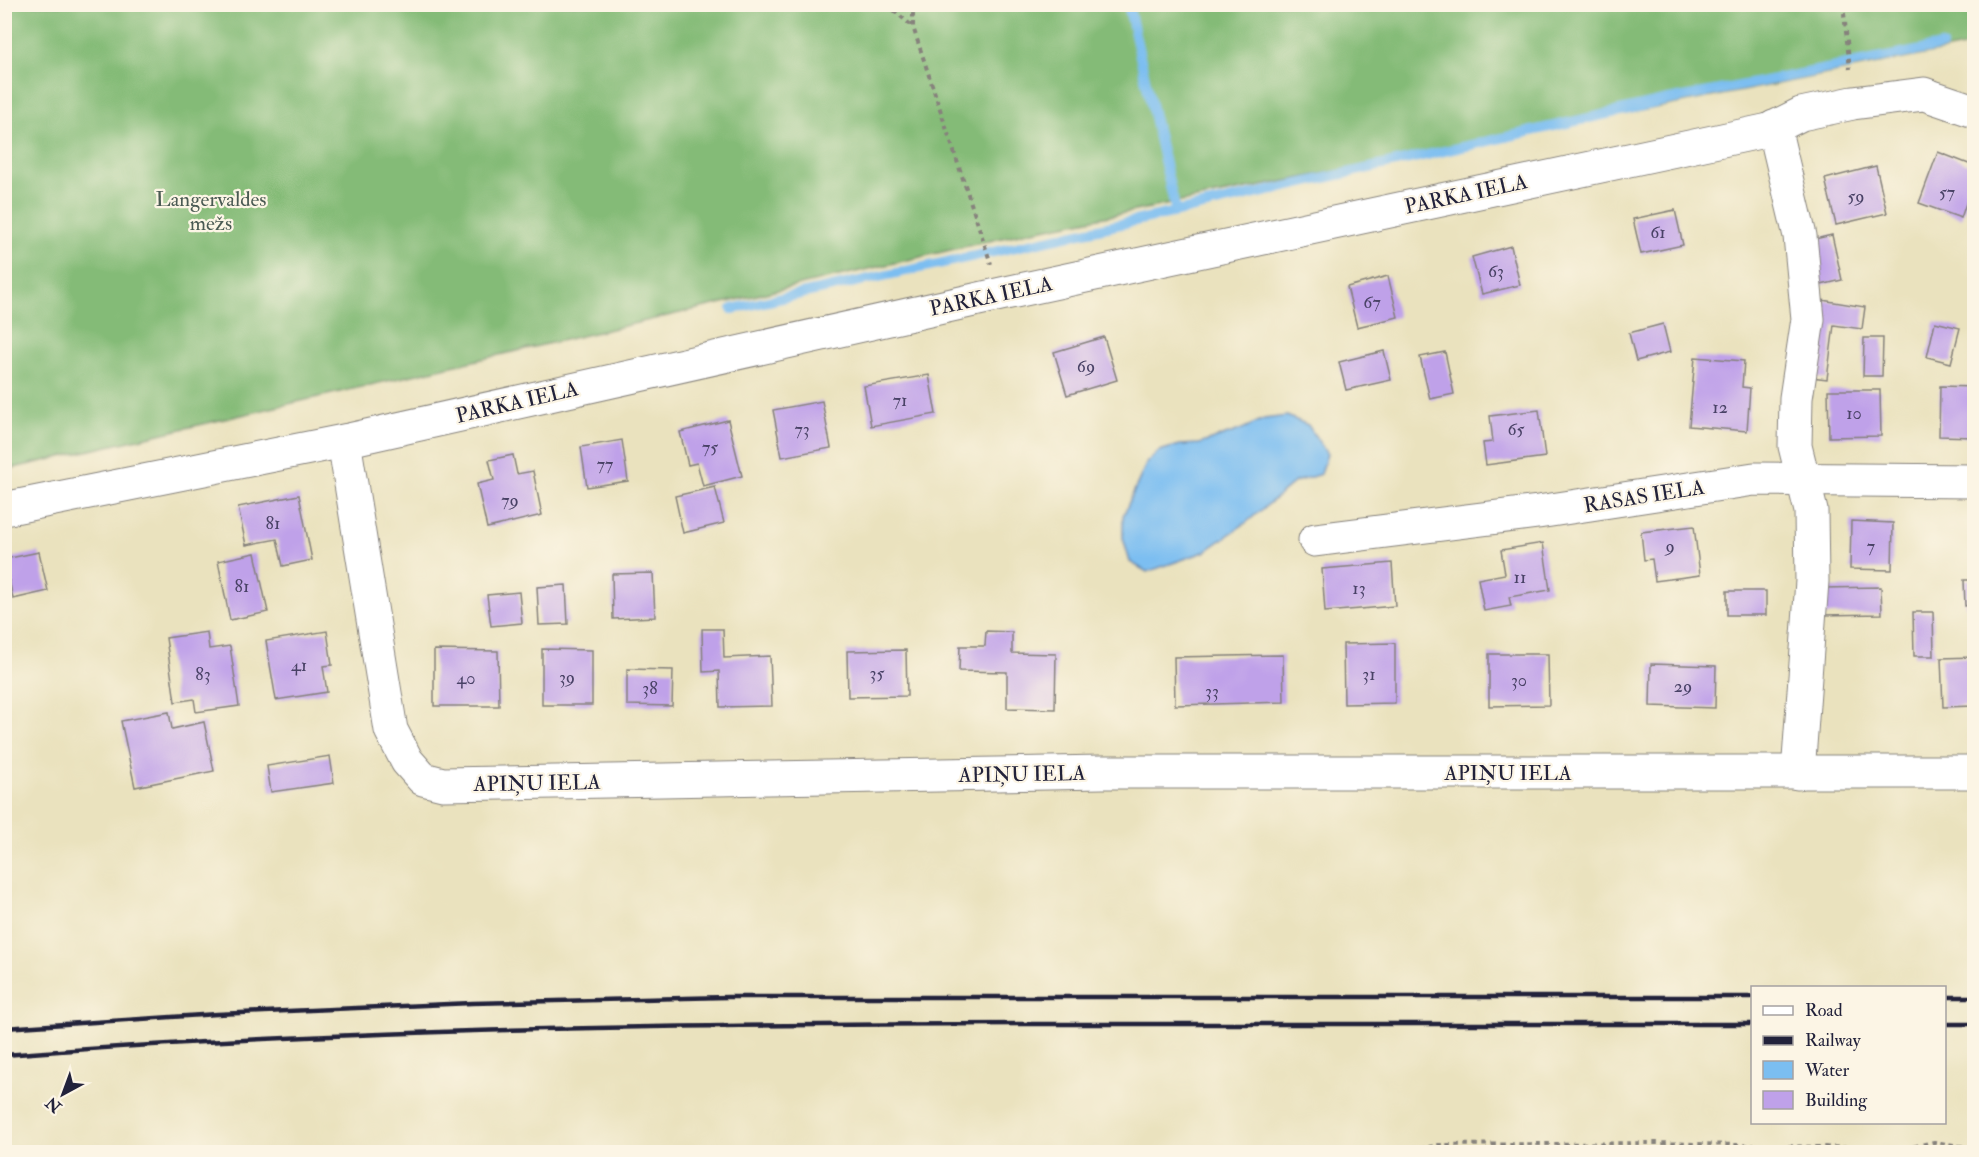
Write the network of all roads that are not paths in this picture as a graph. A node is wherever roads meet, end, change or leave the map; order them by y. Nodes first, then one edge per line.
1 (1974, 111) edge
2 (1774, 127) junction
3 (344, 441) junction
4 (1804, 478) junction
5 (1974, 481) edge
6 (4, 509) edge
7 (1315, 540) dead end
8 (1974, 772) edge
9 (1798, 773) junction

1 - 2 street, PARKA IELA
2 - 3 street, PARKA IELA
2 - 4 street
3 - 6 street, PARKA IELA
3 - 9 street, APIŅU IELA
4 - 5 street, RASAS IELA
4 - 7 street, RASAS IELA
4 - 9 street
8 - 9 street, APIŅU IELA

